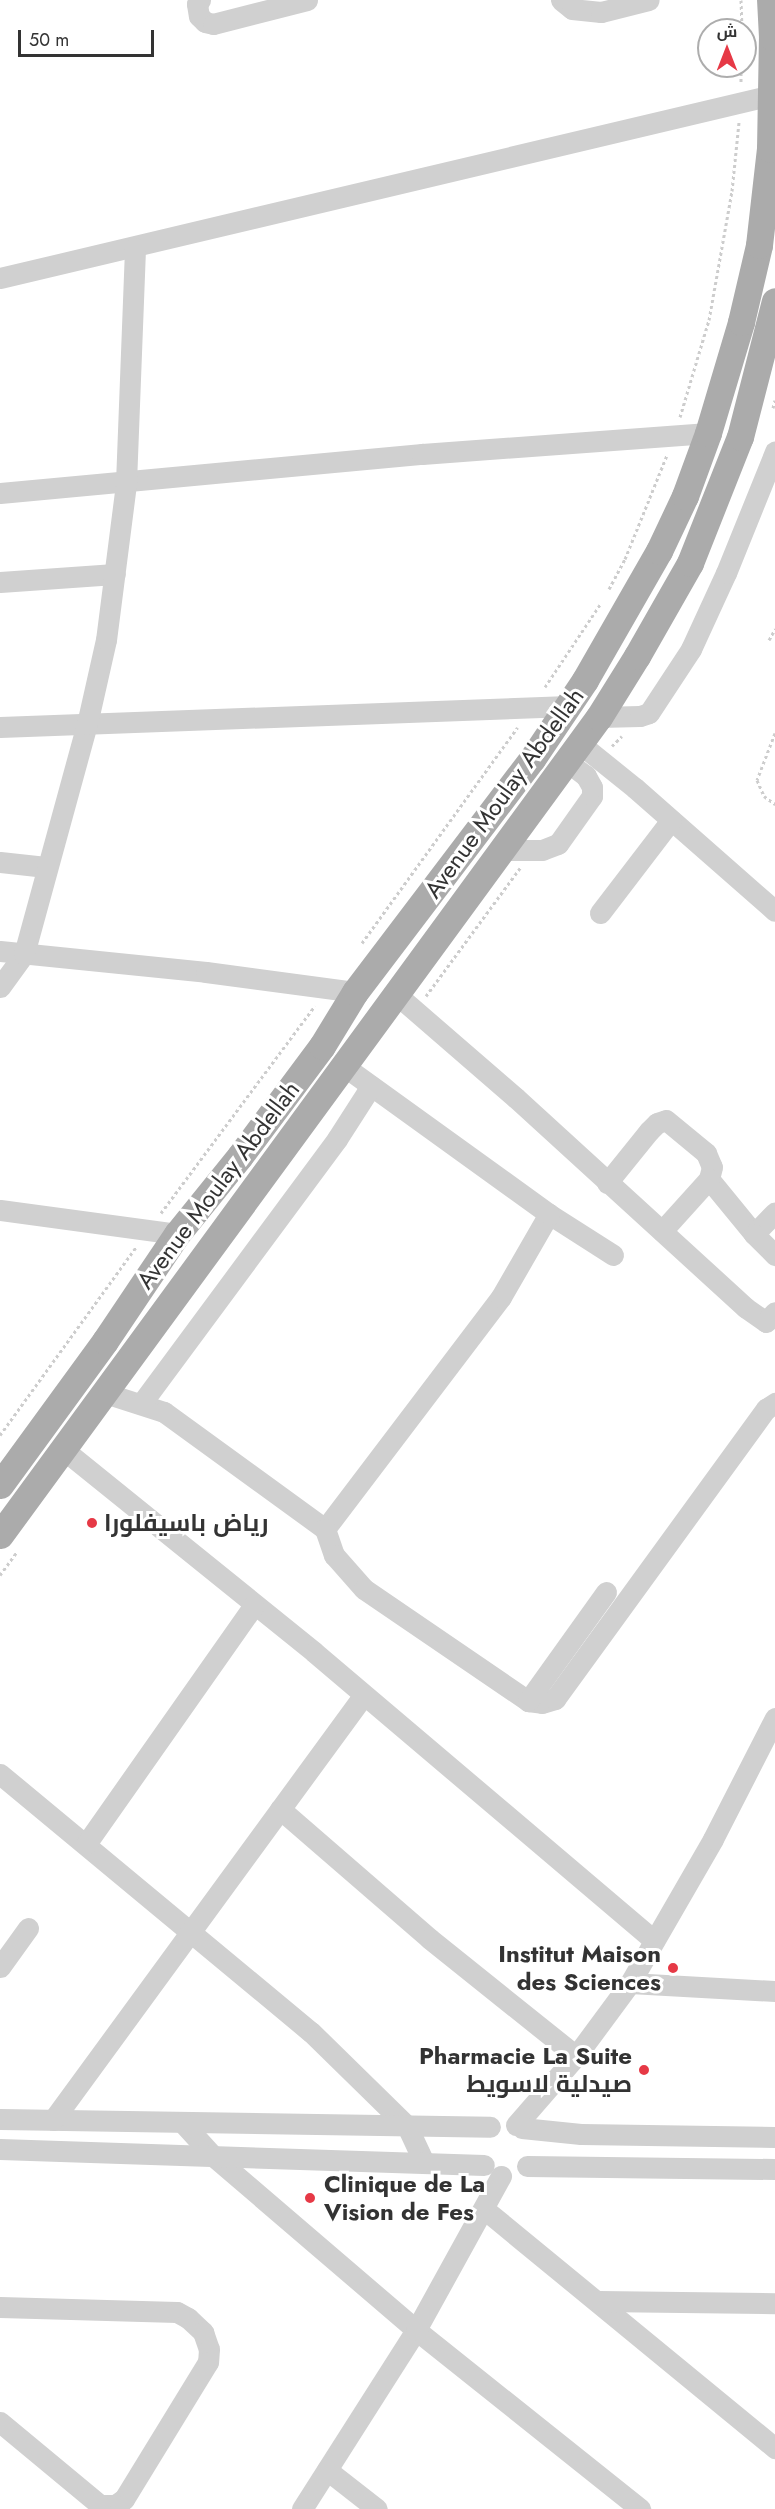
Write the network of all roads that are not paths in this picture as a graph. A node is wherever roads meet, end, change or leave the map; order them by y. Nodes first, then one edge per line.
1 (200, 0) edge
2 (307, 0) edge
3 (561, 0) edge
4 (649, 0) edge
5 (770, 0) edge
6 (772, 95) junction
7 (135, 248) junction
8 (0, 278) edge
9 (775, 301) edge
10 (708, 433) junction
11 (775, 452) edge
12 (126, 483) junction
13 (0, 493) edge
14 (115, 574) junction
15 (0, 582) edge
16 (569, 706) junction
17 (599, 717) junction
18 (87, 724) junction
19 (0, 728) edge
20 (573, 752) junction
21 (671, 820) junction
22 (501, 850) junction
23 (0, 862) edge
24 (46, 867) junction
25 (775, 911) edge
26 (600, 913) dead end
27 (0, 951) edge
28 (24, 954) junction
29 (0, 987) edge
30 (356, 992) junction
31 (397, 995) junction
32 (344, 1066) junction
33 (371, 1086) junction
34 (709, 1179) junction
35 (607, 1183) junction
36 (0, 1210) edge
37 (775, 1212) edge
38 (549, 1214) junction
39 (662, 1231) junction
40 (177, 1234) junction
41 (754, 1234) junction
42 (613, 1255) dead end
43 (775, 1255) edge
44 (772, 1321) edge
45 (105, 1393) junction
46 (141, 1404) junction
47 (775, 1404) edge
48 (64, 1450) junction
49 (0, 1485) edge
50 (325, 1529) junction
51 (0, 1535) edge
52 (606, 1592) dead end
53 (253, 1606) junction
54 (363, 1696) junction
55 (528, 1701) junction
56 (775, 1718) edge
57 (0, 1774) edge
58 (280, 1809) junction
59 (86, 1844) junction
60 (28, 1929) dead end
61 (191, 1933) junction
62 (654, 1940) junction
63 (0, 1967) edge
64 (630, 1983) junction
65 (775, 1991) edge
66 (576, 2056) junction
67 (0, 2120) edge
68 (53, 2120) junction
69 (182, 2122) junction
70 (407, 2126) junction
71 (519, 2126) junction
72 (490, 2127) junction
73 (775, 2137) edge
74 (0, 2149) edge
75 (212, 2155) junction
76 (424, 2162) junction
77 (527, 2166) junction
78 (775, 2169) edge
79 (492, 2170) junction
80 (484, 2209) junction
81 (599, 2301) junction
82 (775, 2303) edge
83 (0, 2307) edge
84 (416, 2330) junction
85 (0, 2422) edge
86 (775, 2448) edge
87 (327, 2470) junction
88 (302, 2509) edge
89 (377, 2509) edge
90 (640, 2509) edge

1 - 2 street
3 - 4 street
5 - 6 main road, Avenue Moulay Abdellah
6 - 7 street
6 - 10 main road, Avenue Moulay Abdellah
7 - 8 street
7 - 12 street
9 - 17 main road, Avenue Moulay Abdellah
10 - 12 street
10 - 16 main road, Avenue Moulay Abdellah
11 - 17 street
12 - 13 street
12 - 14 street
14 - 15 street
14 - 18 street
16 - 18 street
16 - 30 main road, Avenue Moulay Abdellah
17 - 20 main road, Avenue Moulay Abdellah
18 - 19 street
18 - 24 street
20 - 21 street
20 - 22 main road, Avenue Moulay Abdellah
20 - 22 street
21 - 25 street
21 - 26 street
22 - 31 main road, Avenue Moulay Abdellah
23 - 24 street
24 - 28 street
27 - 28 street
28 - 29 street
28 - 30 street
30 - 40 main road, Avenue Moulay Abdellah
31 - 32 main road, Avenue Moulay Abdellah
31 - 35 street
32 - 33 street
32 - 45 main road, Avenue Moulay Abdellah
33 - 38 street
33 - 46 street
34 - 35 street
34 - 39 street
34 - 41 street
35 - 39 street
36 - 40 street
37 - 41 street
38 - 42 street
38 - 50 street
39 - 44 street
40 - 49 main road, Avenue Moulay Abdellah
41 - 43 street
45 - 46 street
45 - 48 main road, Avenue Moulay Abdellah
46 - 50 street
47 - 55 street
48 - 51 main road, Avenue Moulay Abdellah
48 - 53 street
50 - 55 street
52 - 55 street
53 - 54 street
53 - 59 street
54 - 58 street
54 - 62 street
56 - 62 street
57 - 59 street
58 - 61 street
58 - 66 street
59 - 61 street
60 - 63 street
61 - 68 street
61 - 70 street
62 - 64 street
64 - 65 street
64 - 66 street
66 - 71 street
67 - 68 street
68 - 69 street
69 - 70 street
69 - 75 street
70 - 72 street
70 - 76 street
71 - 72 street
71 - 73 street
71 - 77 street
72 - 79 street
74 - 75 street
75 - 76 street
75 - 84 street
76 - 79 street
77 - 78 street
77 - 79 street
79 - 80 street
80 - 81 street
80 - 84 street
81 - 82 street
81 - 86 street
83 - 85 street
84 - 87 street
84 - 90 street
87 - 88 street
87 - 89 street

